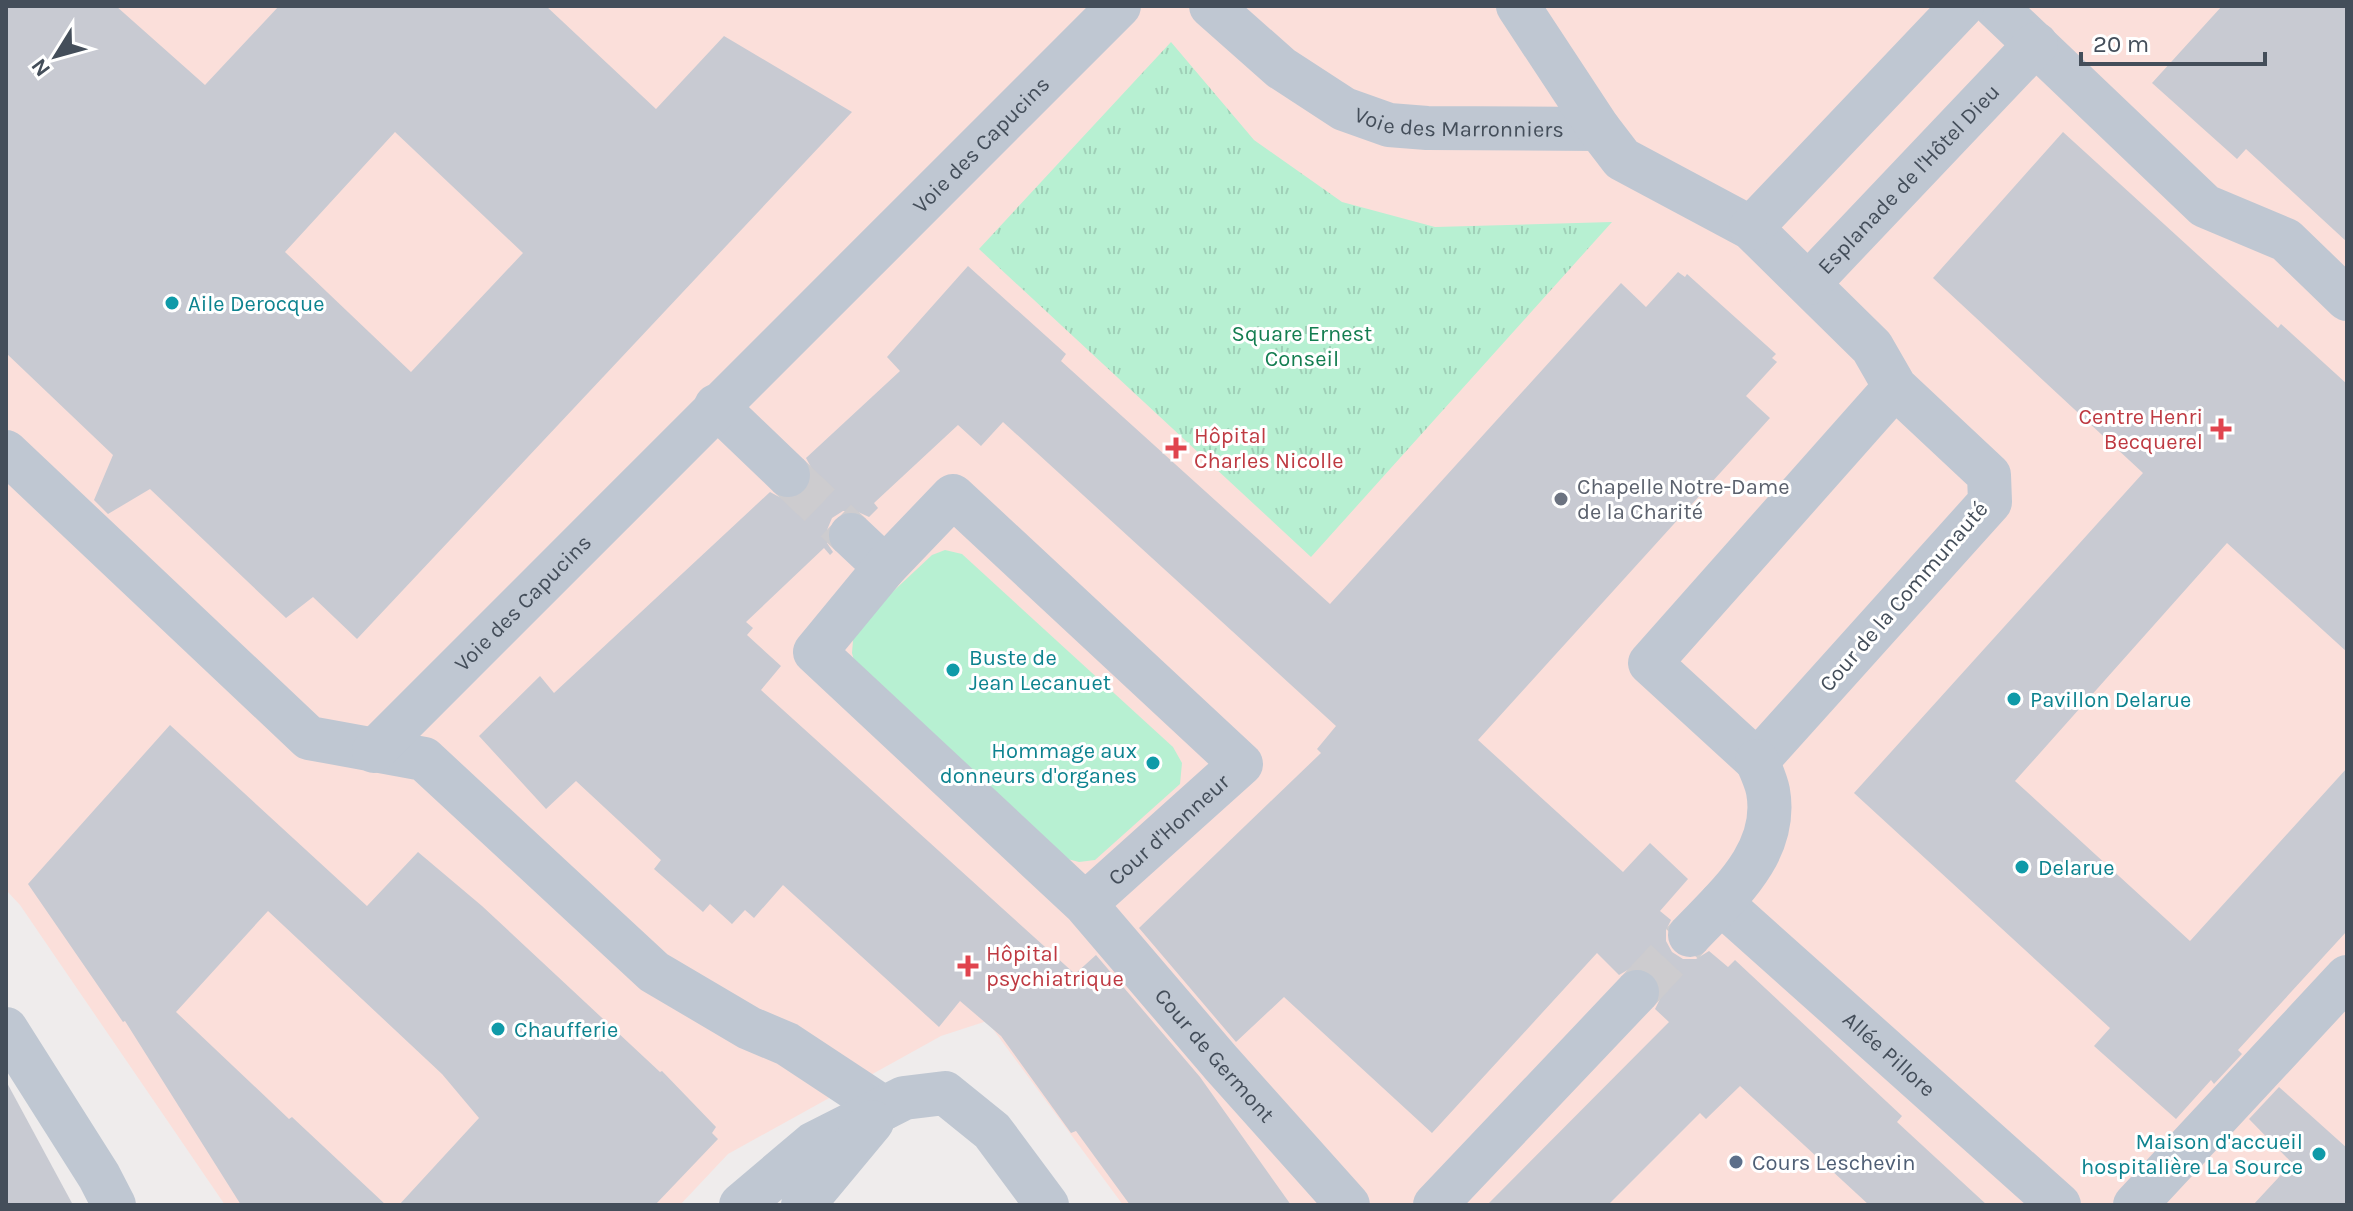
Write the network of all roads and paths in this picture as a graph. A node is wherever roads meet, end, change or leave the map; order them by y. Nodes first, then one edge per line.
1 (1119, 6) edge
2 (1211, 6) edge
3 (1518, 6) edge
4 (1962, 6) edge
5 (1995, 6) edge
6 (2036, 44) junction
7 (1599, 129) junction
8 (1751, 228) junction
9 (1809, 283) junction
10 (2347, 299) edge
11 (1895, 387) junction
12 (716, 406) junction
13 (6, 452) edge
14 (788, 475) tunnel mouth
15 (851, 535) tunnel mouth
16 (885, 567) junction
17 (374, 751) junction
18 (1757, 761) junction
19 (1721, 903) junction
20 (1085, 904) junction
21 (1690, 935) tunnel mouth
22 (2347, 977) edge
23 (1637, 992) tunnel mouth
24 (6, 1029) edge
25 (884, 1108) junction
26 (114, 1205) edge
27 (741, 1205) edge
28 (803, 1205) edge
29 (1047, 1205) edge
30 (1348, 1205) edge
31 (1435, 1205) edge
32 (2059, 1205) edge
33 (2135, 1205) edge

1 - 12 street, Voie des Capucins
2 - 7 street, Voie des Marronniers
3 - 7 street, Voie des Marronniers
4 - 8 street
5 - 6 street
6 - 9 street, Esplanade de l'Hôtel Dieu
6 - 10 street
7 - 8 street, Esplanade de l'Hôtel Dieu
8 - 9 street, Esplanade de l'Hôtel Dieu
9 - 11 street, Cour de la Communauté
11 - 18 street, Cour de la Communauté
11 - 18 street
12 - 14 street
12 - 17 street, Voie des Capucins
13 - 17 street
15 - 16 street
16 - 20 street, Cour d'Honneur
16 - 20 street, Cour d'Honneur
17 - 25 street
18 - 19 street
19 - 21 street
19 - 32 street, Allée Pillore
20 - 30 street, Cour de Germont
22 - 33 street
23 - 31 street
24 - 26 street
25 - 27 street
25 - 28 street
25 - 29 street

